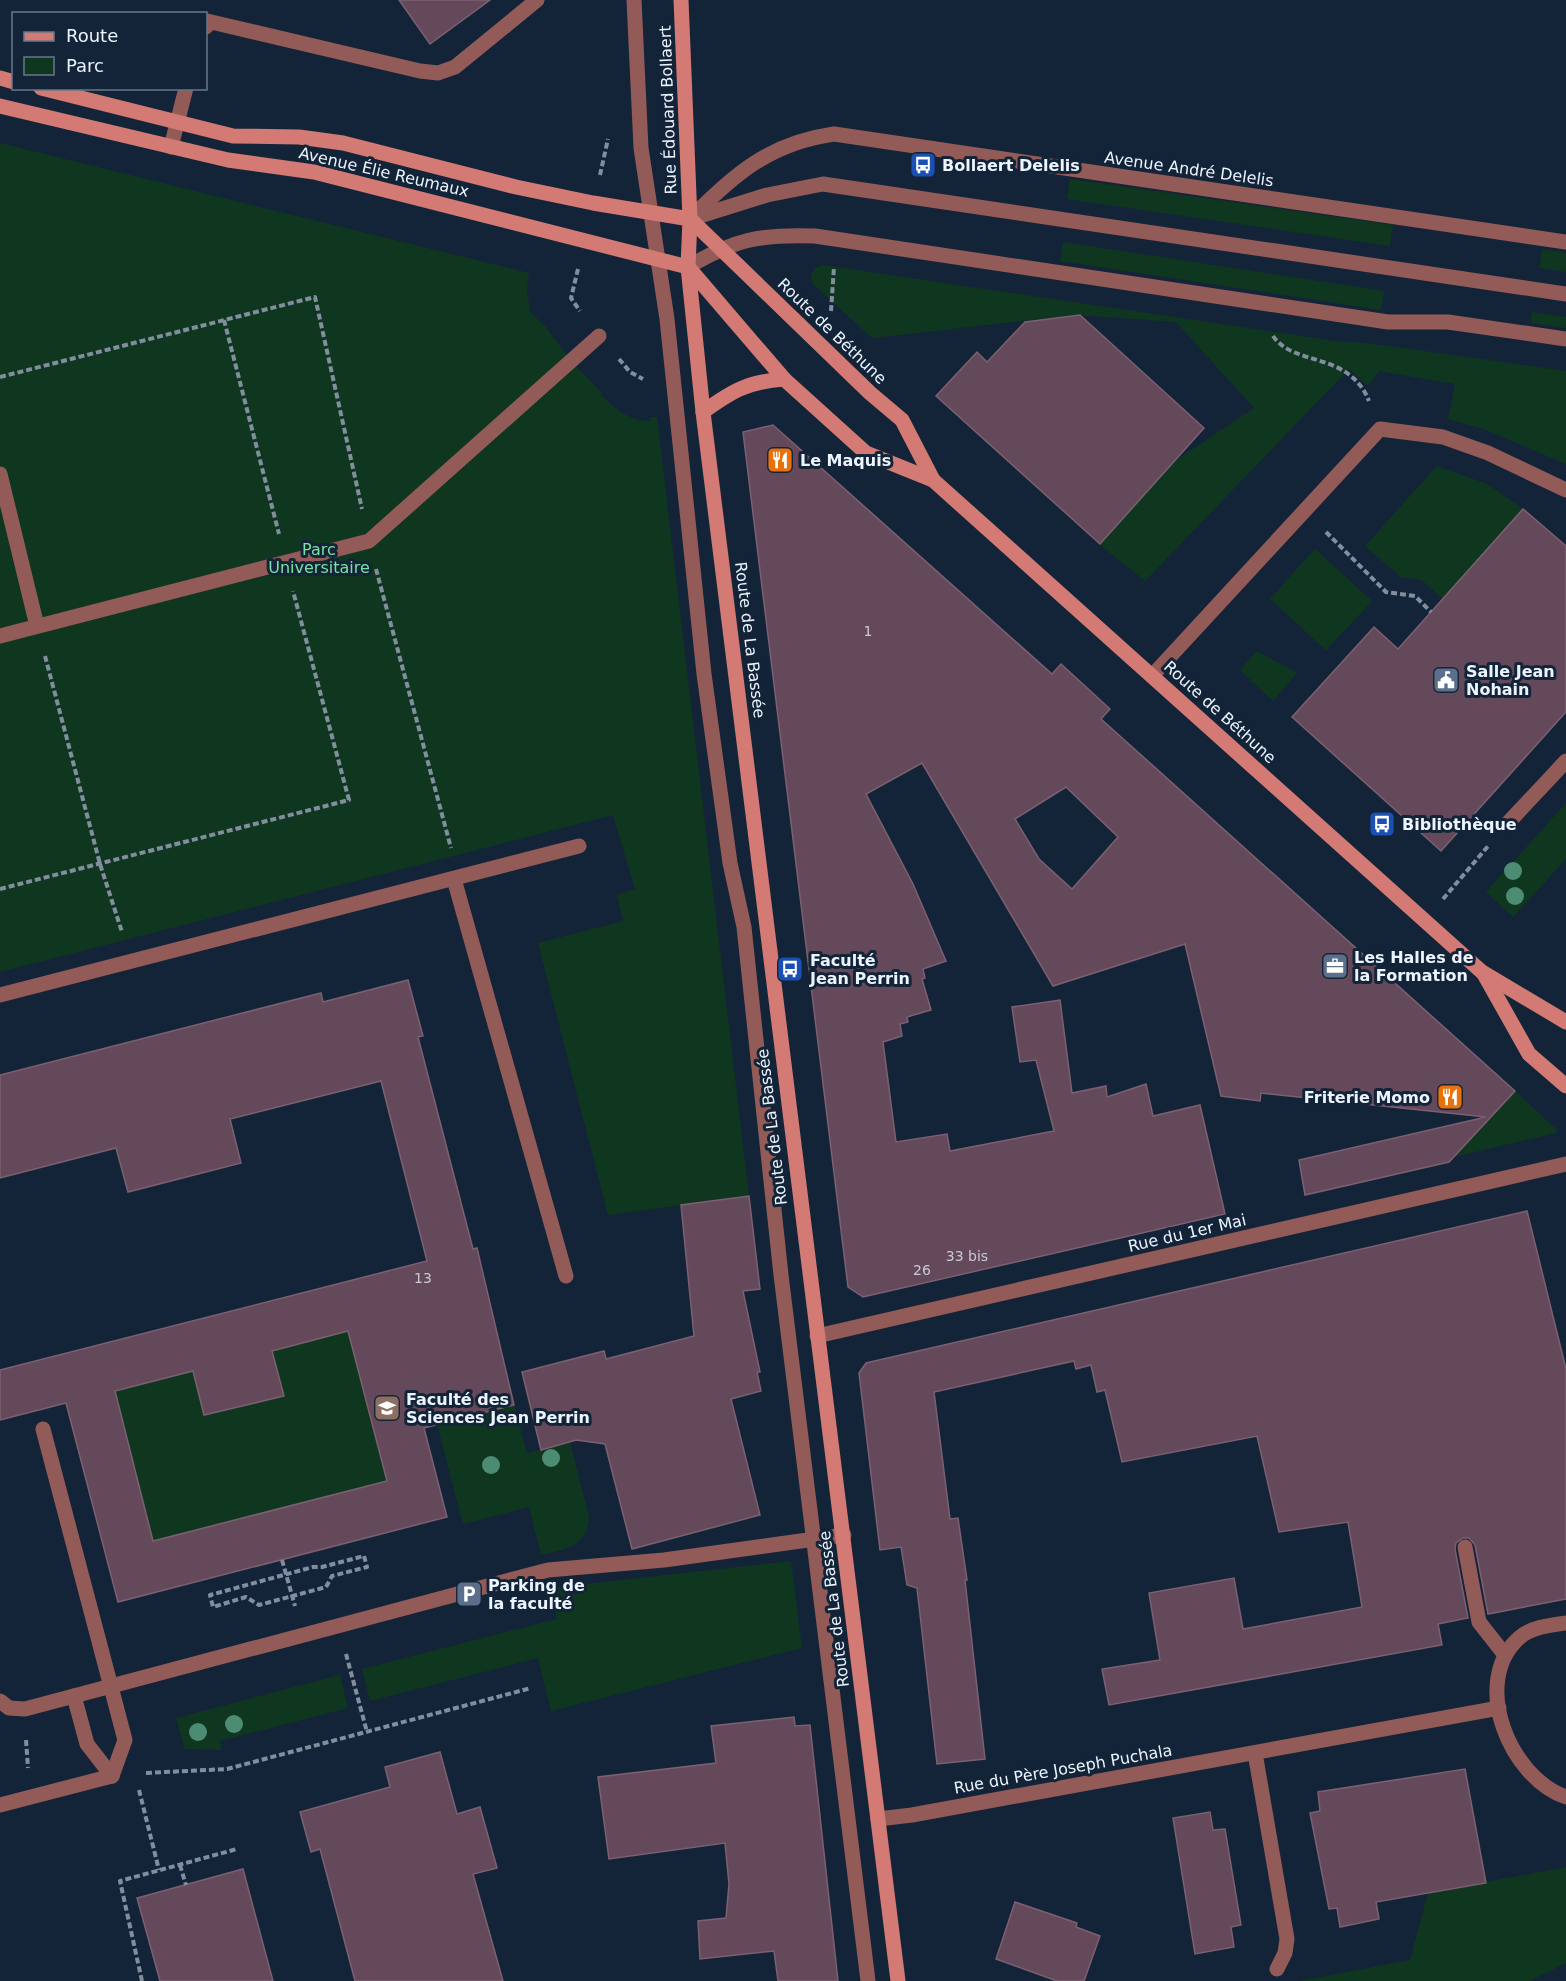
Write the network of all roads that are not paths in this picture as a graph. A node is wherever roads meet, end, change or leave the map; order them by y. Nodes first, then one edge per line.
1 (537, 0) edge
2 (634, 0) edge
3 (681, 0) edge
4 (207, 21) edge
5 (49, 90) edge
6 (185, 90) edge
7 (0, 106) edge
8 (176, 122) junction
9 (171, 147) junction
10 (652, 211) junction
11 (690, 219) junction
12 (1566, 242) edge
13 (720, 248) junction
14 (658, 258) junction
15 (688, 267) junction
16 (1566, 294) edge
17 (599, 336) dead end
18 (1566, 339) edge
19 (784, 379) junction
20 (703, 412) junction
21 (0, 474) edge
22 (933, 480) junction
23 (1566, 490) edge
24 (37, 627) junction
25 (0, 636) edge
26 (1152, 676) junction
27 (1566, 761) edge
28 (1507, 825) road end
29 (579, 846) dead end
30 (454, 879) junction
31 (1482, 972) junction
32 (0, 995) edge
33 (1566, 1023) edge
34 (1566, 1086) edge
35 (1566, 1164) edge
36 (566, 1276) dead end
37 (817, 1336) junction
38 (43, 1429) dead end
39 (844, 1534) junction
40 (814, 1539) junction
41 (1464, 1547) dead end
42 (1566, 1623) edge
43 (1504, 1655) junction
44 (111, 1687) junction
45 (74, 1696) junction
46 (0, 1701) edge
47 (1499, 1708) junction
48 (1255, 1753) junction
49 (112, 1776) junction
50 (1566, 1797) edge
51 (0, 1805) edge
52 (878, 1819) junction
53 (1277, 1969) dead end
54 (868, 1981) edge
55 (898, 1981) edge

1 - 4 street
2 - 10 street
3 - 11 main road, Rue Édouard Bollaert
5 - 8 main road, Avenue Élie Reumaux
6 - 8 street
7 - 9 main road, Avenue Élie Reumaux
8 - 9 street
8 - 10 main road, Avenue Élie Reumaux
9 - 14 main road, Avenue Élie Reumaux
10 - 11 main road, Avenue Élie Reumaux
10 - 14 street
11 - 12 street, Avenue André Delelis
11 - 13 main road, Route de Béthune
11 - 15 main road, Rue Édouard Bollaert
11 - 16 street
13 - 15 street
13 - 18 street
13 - 22 main road, Route de Béthune
14 - 15 main road, Avenue Élie Reumaux
14 - 40 street
15 - 19 main road, Route de Béthune
15 - 20 main road, Route de La Bassée
17 - 24 street
19 - 20 main road
19 - 22 main road, Route de Béthune
20 - 37 main road, Route de La Bassée
21 - 24 street
22 - 26 main road, Route de Béthune
23 - 26 street
24 - 25 street
26 - 31 main road, Route de Béthune
27 - 28 street
29 - 30 street
30 - 32 street
30 - 36 street
31 - 33 main road, Route de Béthune
31 - 34 main road, Route de Béthune
35 - 37 street, Rue du 1er Mai
37 - 39 main road, Route de La Bassée
38 - 44 street
39 - 40 street
39 - 52 main road, Route de La Bassée
40 - 44 street
40 - 54 street
41 - 43 street
42 - 43 street
43 - 47 street
44 - 45 street
44 - 49 street
45 - 46 street
45 - 49 street
47 - 48 street, Rue du Père Joseph Puchala
47 - 50 street
48 - 52 street, Rue du Père Joseph Puchala
48 - 53 street
49 - 51 street
52 - 55 main road, Route de La Bassée

